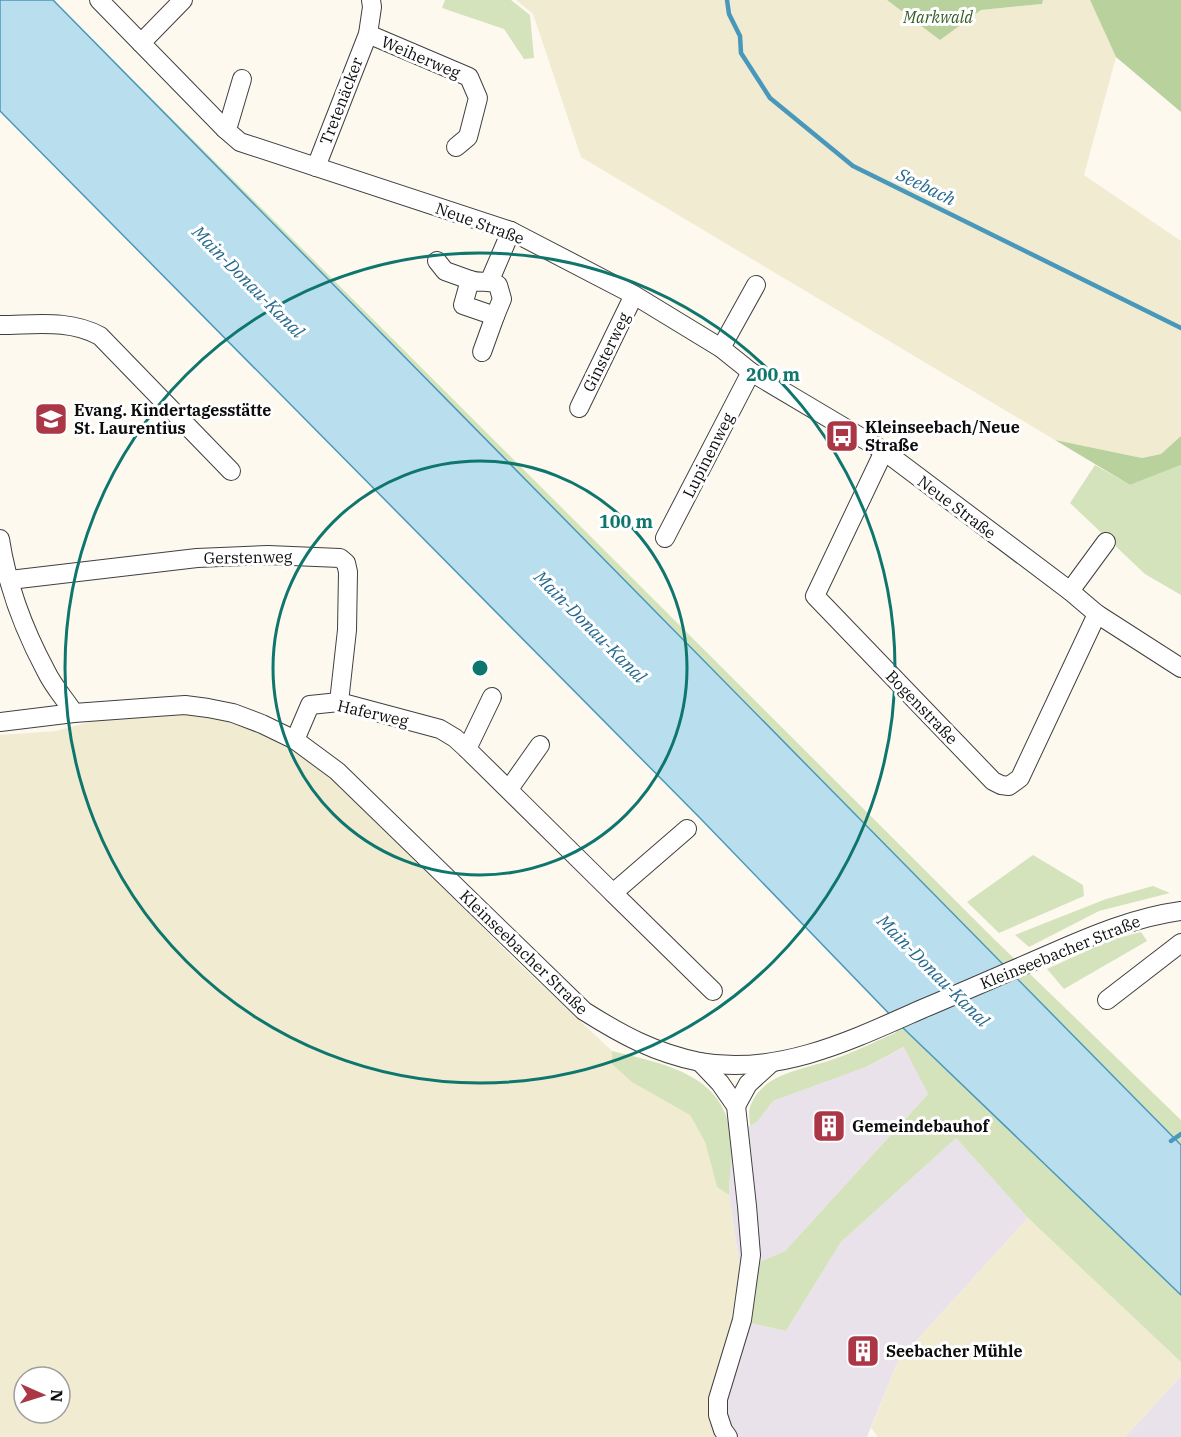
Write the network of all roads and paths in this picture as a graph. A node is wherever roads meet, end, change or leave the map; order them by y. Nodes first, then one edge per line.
1 (99, 0) edge
2 (183, 0) edge
3 (371, 0) edge
4 (368, 34) junction
5 (141, 43) junction
6 (242, 79) dead end
7 (225, 129) junction
8 (456, 147) dead end
9 (316, 167) junction
10 (511, 231) junction
11 (437, 261) dead end
12 (470, 280) junction
13 (490, 280) junction
14 (756, 285) dead end
15 (634, 295) junction
16 (495, 316) junction
17 (0, 325) edge
18 (721, 348) junction
19 (482, 351) dead end
20 (751, 372) junction
21 (579, 408) dead end
22 (884, 451) junction
23 (231, 471) dead end
24 (665, 538) dead end
25 (0, 539) edge
26 (1106, 542) dead end
27 (10, 580) junction
28 (1070, 591) junction
29 (8, 604) edge
30 (1097, 614) junction
31 (1181, 668) edge
32 (492, 697) dead end
33 (339, 702) junction
34 (74, 713) junction
35 (0, 722) edge
36 (295, 740) junction
37 (540, 745) dead end
38 (467, 748) junction
39 (509, 789) junction
40 (687, 829) dead end
41 (612, 893) junction
42 (1181, 911) edge
43 (1181, 943) edge
44 (713, 991) dead end
45 (1107, 1000) dead end
46 (700, 1062) junction
47 (771, 1063) junction
48 (736, 1106) junction
49 (728, 1437) edge

1 - 5 street, Neue Straße
2 - 5 street
3 - 4 street, Tretenäcker
4 - 8 street, Weiherweg
4 - 9 street, Tretenäcker
5 - 7 street, Neue Straße
6 - 7 street
7 - 9 street, Neue Straße
9 - 10 street, Neue Straße
10 - 13 street
10 - 15 street, Neue Straße
11 - 12 street
12 - 13 street
12 - 16 street
13 - 16 street
14 - 18 street
15 - 18 street, Neue Straße
15 - 21 street, Ginsterweg
16 - 19 street
17 - 23 street
18 - 20 street, Neue Straße
20 - 22 street, Neue Straße
20 - 24 street, Lupinenweg
22 - 28 street, Neue Straße
22 - 30 street, Bogenstraße
25 - 27 street
26 - 28 street
27 - 29 street
27 - 33 street, Gerstenweg
28 - 30 street, Neue Straße
29 - 34 street
30 - 31 street, Neue Straße
32 - 38 street
33 - 36 street, Haferweg
33 - 38 street, Haferweg
34 - 35 street, Kleinseebacher Straße
34 - 36 street, Kleinseebacher Straße
36 - 46 street, Kleinseebacher Straße
37 - 39 street
38 - 39 street, Haferweg
39 - 41 street, Haferweg
40 - 41 street
41 - 44 street, Haferweg
42 - 47 street, Kleinseebacher Straße
43 - 45 street
46 - 47 street, Kleinseebacher Straße
46 - 48 street
47 - 48 street
48 - 49 street

